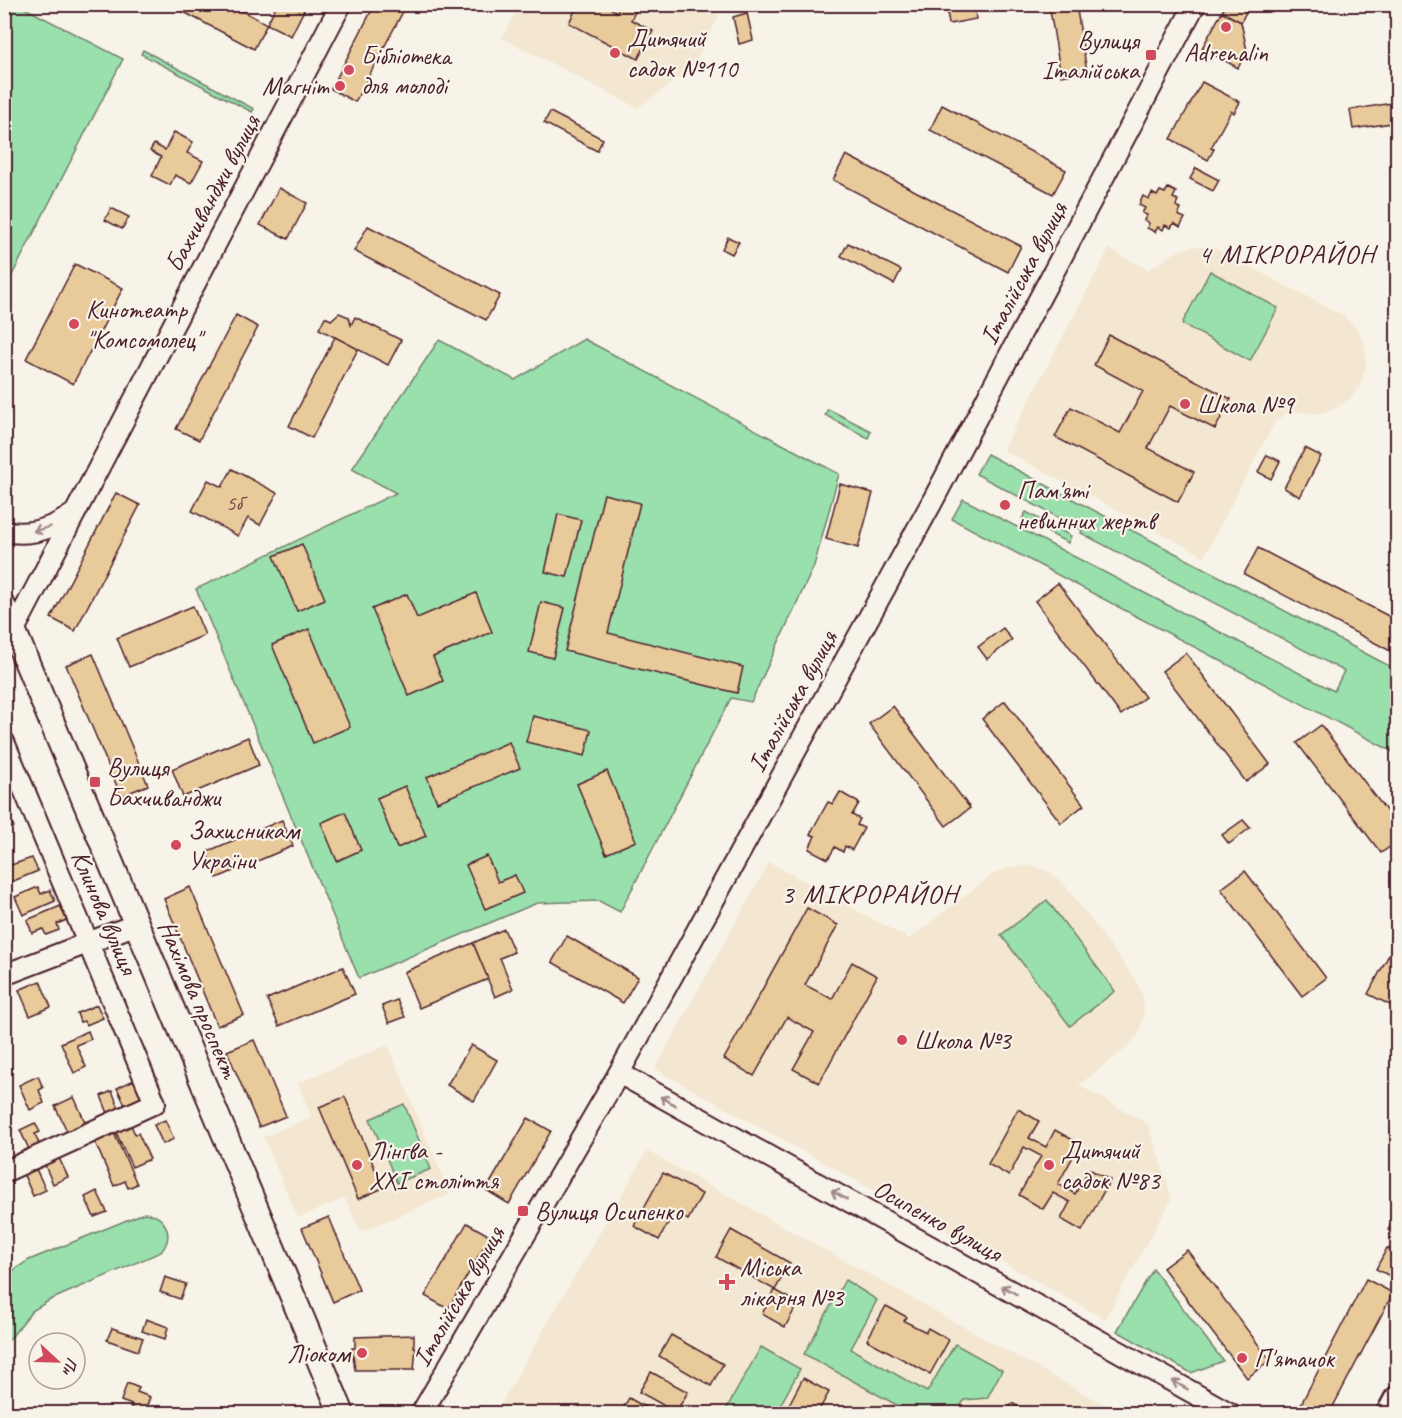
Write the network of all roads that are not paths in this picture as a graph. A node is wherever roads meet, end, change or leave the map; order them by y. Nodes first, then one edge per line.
1 (341, 4) edge
2 (1195, 4) edge
3 (75, 513) junction
4 (4, 531) edge
5 (4, 608) edge
6 (14, 630) junction
7 (4, 742) edge
8 (137, 924) junction
9 (88, 943) junction
10 (4, 975) edge
11 (619, 1073) junction
12 (4, 1172) edge
13 (1398, 1401) edge
14 (342, 1413) edge
15 (421, 1413) edge
16 (1231, 1413) edge
17 (1391, 1413) edge

1 - 3 street, Бахчиванджи вулиця
2 - 11 street, Італійська вулиця
3 -> 4 street
3 - 6 street, Бахчиванджи вулиця
5 - 6 main road, Нахімова проспект
6 - 8 main road, Нахімова проспект
7 - 9 street, Клинова вулиця
8 - 9 street
8 - 14 main road, Нахімова проспект
9 - 10 street
9 - 12 street, Клинова вулиця
11 - 15 street, Італійська вулиця
16 -> 11 street, Осипенко вулиця
13 - 17 highway

